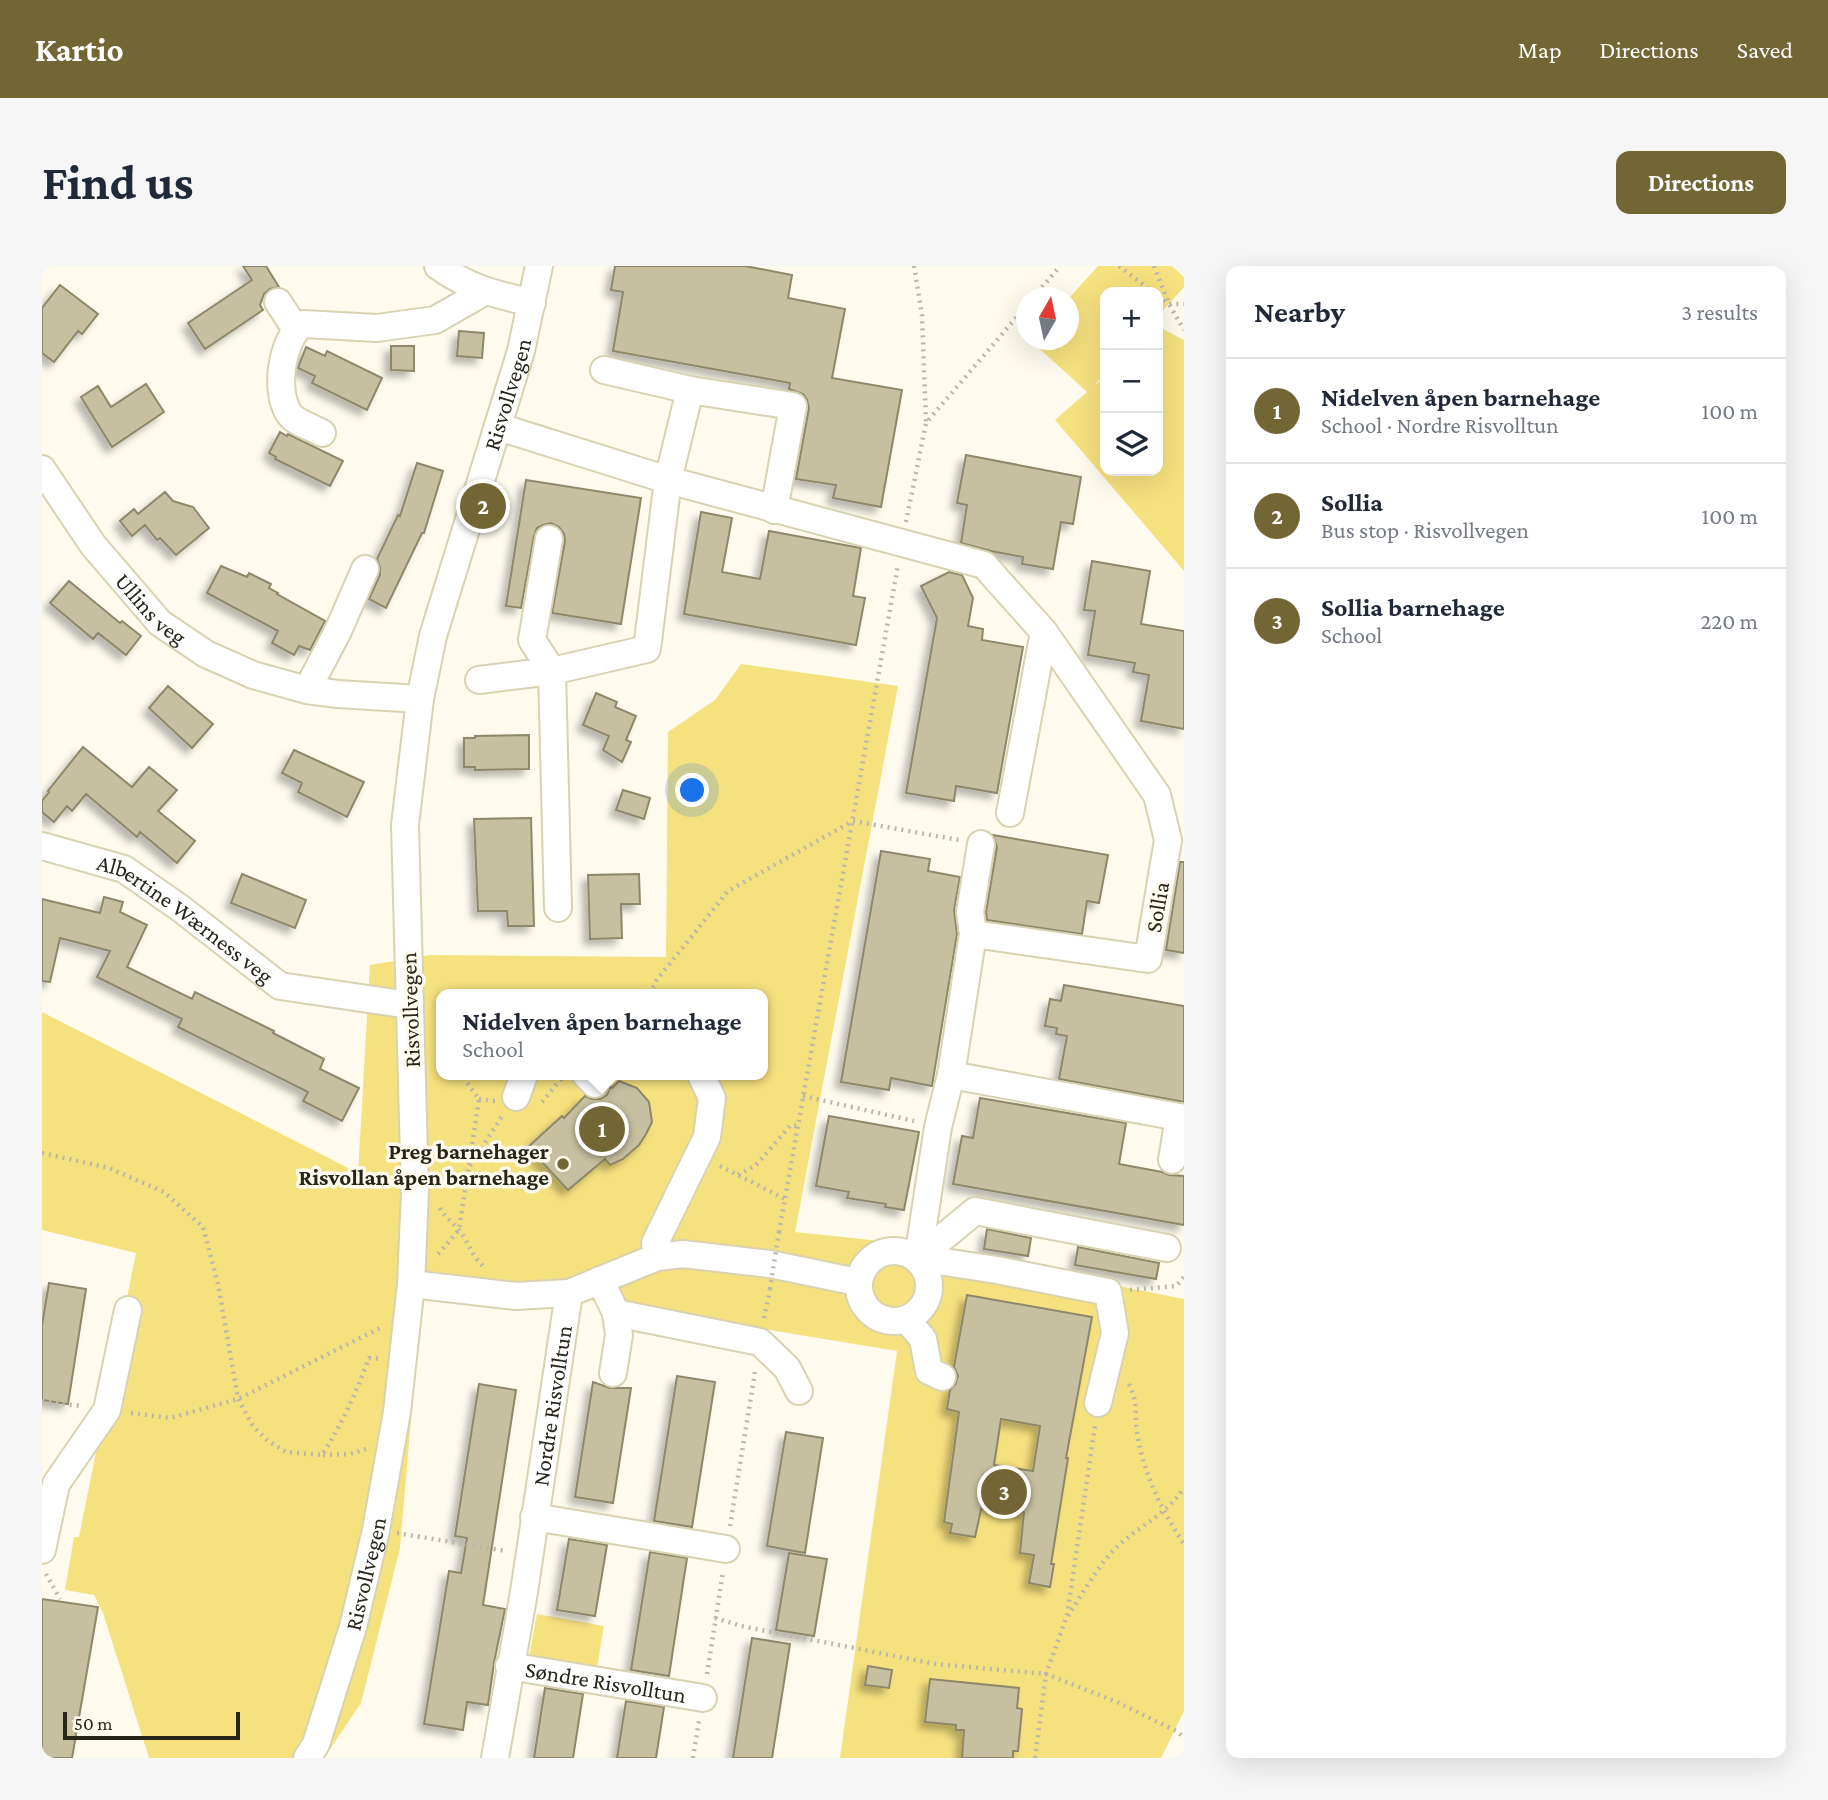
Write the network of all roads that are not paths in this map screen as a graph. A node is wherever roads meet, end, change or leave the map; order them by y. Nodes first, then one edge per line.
1 (438, 266) edge
2 (539, 266) edge
3 (484, 292) junction
4 (278, 302) dead end
5 (532, 303) junction
6 (295, 328) junction
7 (604, 370) dead end
8 (690, 390) junction
9 (499, 426) junction
10 (322, 433) dead end
11 (42, 469) edge
12 (668, 480) junction
13 (774, 510) junction
14 (549, 539) dead end
15 (365, 569) dead end
16 (1044, 632) junction
17 (552, 671) junction
18 (479, 680) dead end
19 (307, 690) junction
20 (420, 699) junction
21 (1010, 813) dead end
22 (981, 844) road end
23 (42, 846) edge
24 (558, 908) dead end
25 (973, 934) junction
26 (409, 1005) junction
27 (951, 1076) junction
28 (703, 1080) edge
29 (1182, 1118) edge
30 (1172, 1160) dead end
31 (1167, 1248) dead end
32 (657, 1257) junction
33 (918, 1258) junction
34 (600, 1280) junction
35 (857, 1282) junction
36 (411, 1284) junction
37 (569, 1293) junction
38 (128, 1310) dead end
39 (616, 1313) junction
40 (907, 1320) junction
41 (613, 1373) dead end
42 (942, 1377) dead end
43 (799, 1391) dead end
44 (1098, 1403) road end
45 (534, 1517) junction
46 (726, 1549) dead end
47 (42, 1550) edge
48 (524, 1592) joint
49 (509, 1666) junction
50 (703, 1698) dead end
51 (307, 1758) edge
52 (495, 1758) edge

1 - 3 street
2 - 5 street, Risvollvegen
3 - 5 street
3 - 6 street
4 - 6 street
5 - 9 street, Risvollvegen
6 - 10 street
7 - 8 street
8 - 12 street
8 - 13 street
9 - 12 street, Sollia
9 - 20 street, Risvollvegen
11 - 19 street, Ullins veg
12 - 13 street, Sollia
12 - 17 street
13 - 16 street, Sollia
14 - 17 street
15 - 19 street
16 - 21 street
16 - 25 street, Sollia
17 - 18 street
17 - 24 street
19 - 20 street, Ullins veg
20 - 26 street, Risvollvegen
22 - 25 street
23 - 26 street, Albertine Wærness veg
25 - 27 street
26 - 36 street, Risvollvegen
27 - 29 street
27 - 33 street
28 - 32 street
29 - 30 street
31 - 33 street
32 - 34 street, Nordre Risvolltun
32 - 35 street, Nordre Risvolltun
33 - 35 street
33 - 40 street
33 - 44 street
34 - 37 street, Nordre Risvolltun
34 - 39 street
35 - 40 street
36 - 37 street, Nordre Risvolltun
36 - 51 street, Risvollvegen
37 - 45 street, Nordre Risvolltun
38 - 47 street
39 - 41 street
39 - 43 street
40 - 42 street
45 - 46 street, Nordre Risvolltun
45 - 48 street, Nordre Risvolltun
48 - 49 street, Søndre Risvolltun
49 - 50 street, Søndre Risvolltun
49 - 52 street, Søndre Risvolltun

